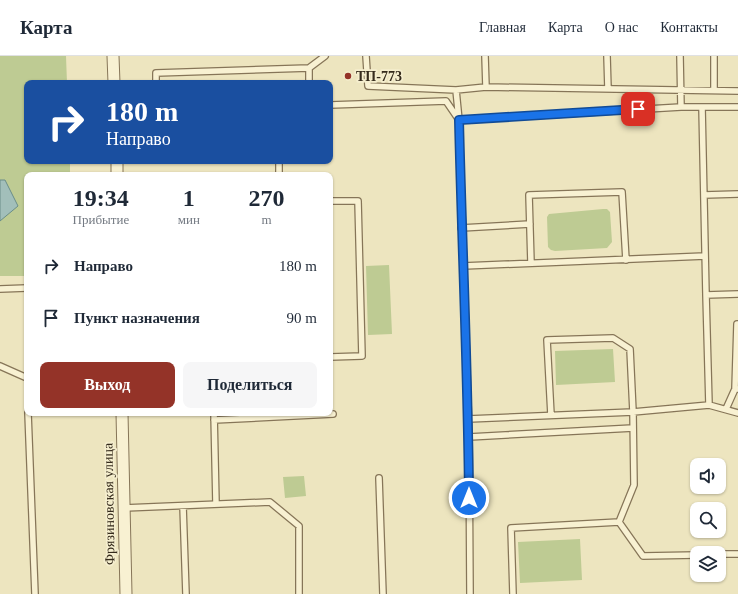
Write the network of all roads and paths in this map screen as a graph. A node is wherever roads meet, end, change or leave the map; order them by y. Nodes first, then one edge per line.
1 (113, 56) edge
2 (325, 56) edge
3 (366, 56) edge
4 (485, 56) edge
5 (607, 56) edge
6 (680, 56) edge
7 (714, 56) edge
8 (309, 68) junction
9 (114, 80) edge
10 (156, 80) edge
11 (310, 80) edge
12 (486, 87) junction
13 (608, 89) junction
14 (680, 89) junction
15 (456, 90) junction
16 (714, 90) junction
17 (738, 91) edge
18 (333, 105) edge
19 (681, 107) junction
20 (702, 107) junction
21 (738, 108) edge
22 (459, 120) junction
23 (738, 194) edge
24 (704, 195) junction
25 (333, 201) edge
26 (530, 224) junction
27 (461, 228) junction
28 (705, 256) junction
29 (626, 260) junction
30 (531, 263) junction
31 (463, 266) junction
32 (24, 288) edge
33 (0, 289) edge
34 (738, 294) edge
35 (706, 295) junction
36 (738, 324) edge
37 (333, 357) edge
38 (0, 366) edge
39 (24, 377) edge
40 (736, 389) edge
41 (709, 405) junction
42 (726, 409) junction
43 (633, 412) junction
44 (738, 413) edge
45 (551, 415) junction
46 (28, 416) edge
47 (122, 416) edge
48 (214, 416) edge
49 (293, 416) edge
50 (468, 418) junction
51 (214, 420) junction
52 (633, 428) junction
53 (469, 437) junction
54 (379, 478) dead end
55 (216, 504) junction
56 (183, 506) junction
57 (124, 508) junction
58 (619, 522) junction
59 (726, 554) edge
60 (738, 554) edge
61 (690, 555) edge
62 (35, 594) edge
63 (126, 594) edge
64 (186, 594) edge
65 (299, 594) edge
66 (383, 594) edge
67 (470, 594) edge
68 (513, 594) edge

1 - 9 street
2 - 8 lane
3 - 15 lane
4 - 12 lane
5 - 13 lane
6 - 14 lane
7 - 16 lane
8 - 10 lane
8 - 11 lane
12 - 13 lane
12 - 15 lane
13 - 14 lane
14 - 16 lane
14 - 19 lane
15 - 22 lane
16 - 17 lane
18 - 22 lane
19 - 20 lane
19 - 22 lane
20 - 21 lane
20 - 24 lane
22 - 27 lane
23 - 24 lane
24 - 28 lane
25 - 37 lane
26 - 27 lane
26 - 29 lane
26 - 30 lane
27 - 31 lane
28 - 29 lane
28 - 35 lane
29 - 30 lane
30 - 31 lane
31 - 50 lane
32 - 33 lane
34 - 35 lane
35 - 41 lane
36 - 40 lane
38 - 39 lane
40 - 42 lane
41 - 42 lane
41 - 43 lane
42 - 44 lane
43 - 45 lane
43 - 45 lane
43 - 52 lane
45 - 50 lane
46 - 62 lane
47 - 57 street, Фрязиновская улица
48 - 51 lane
49 - 51 lane
50 - 53 lane
51 - 55 lane
52 - 53 lane
52 - 58 lane
53 - 67 lane
54 - 66 lane
55 - 56 lane
55 - 65 lane
56 - 57 lane
56 - 64 lane
57 - 63 street, Фрязиновская улица
58 - 61 lane
58 - 68 lane
59 - 60 lane

